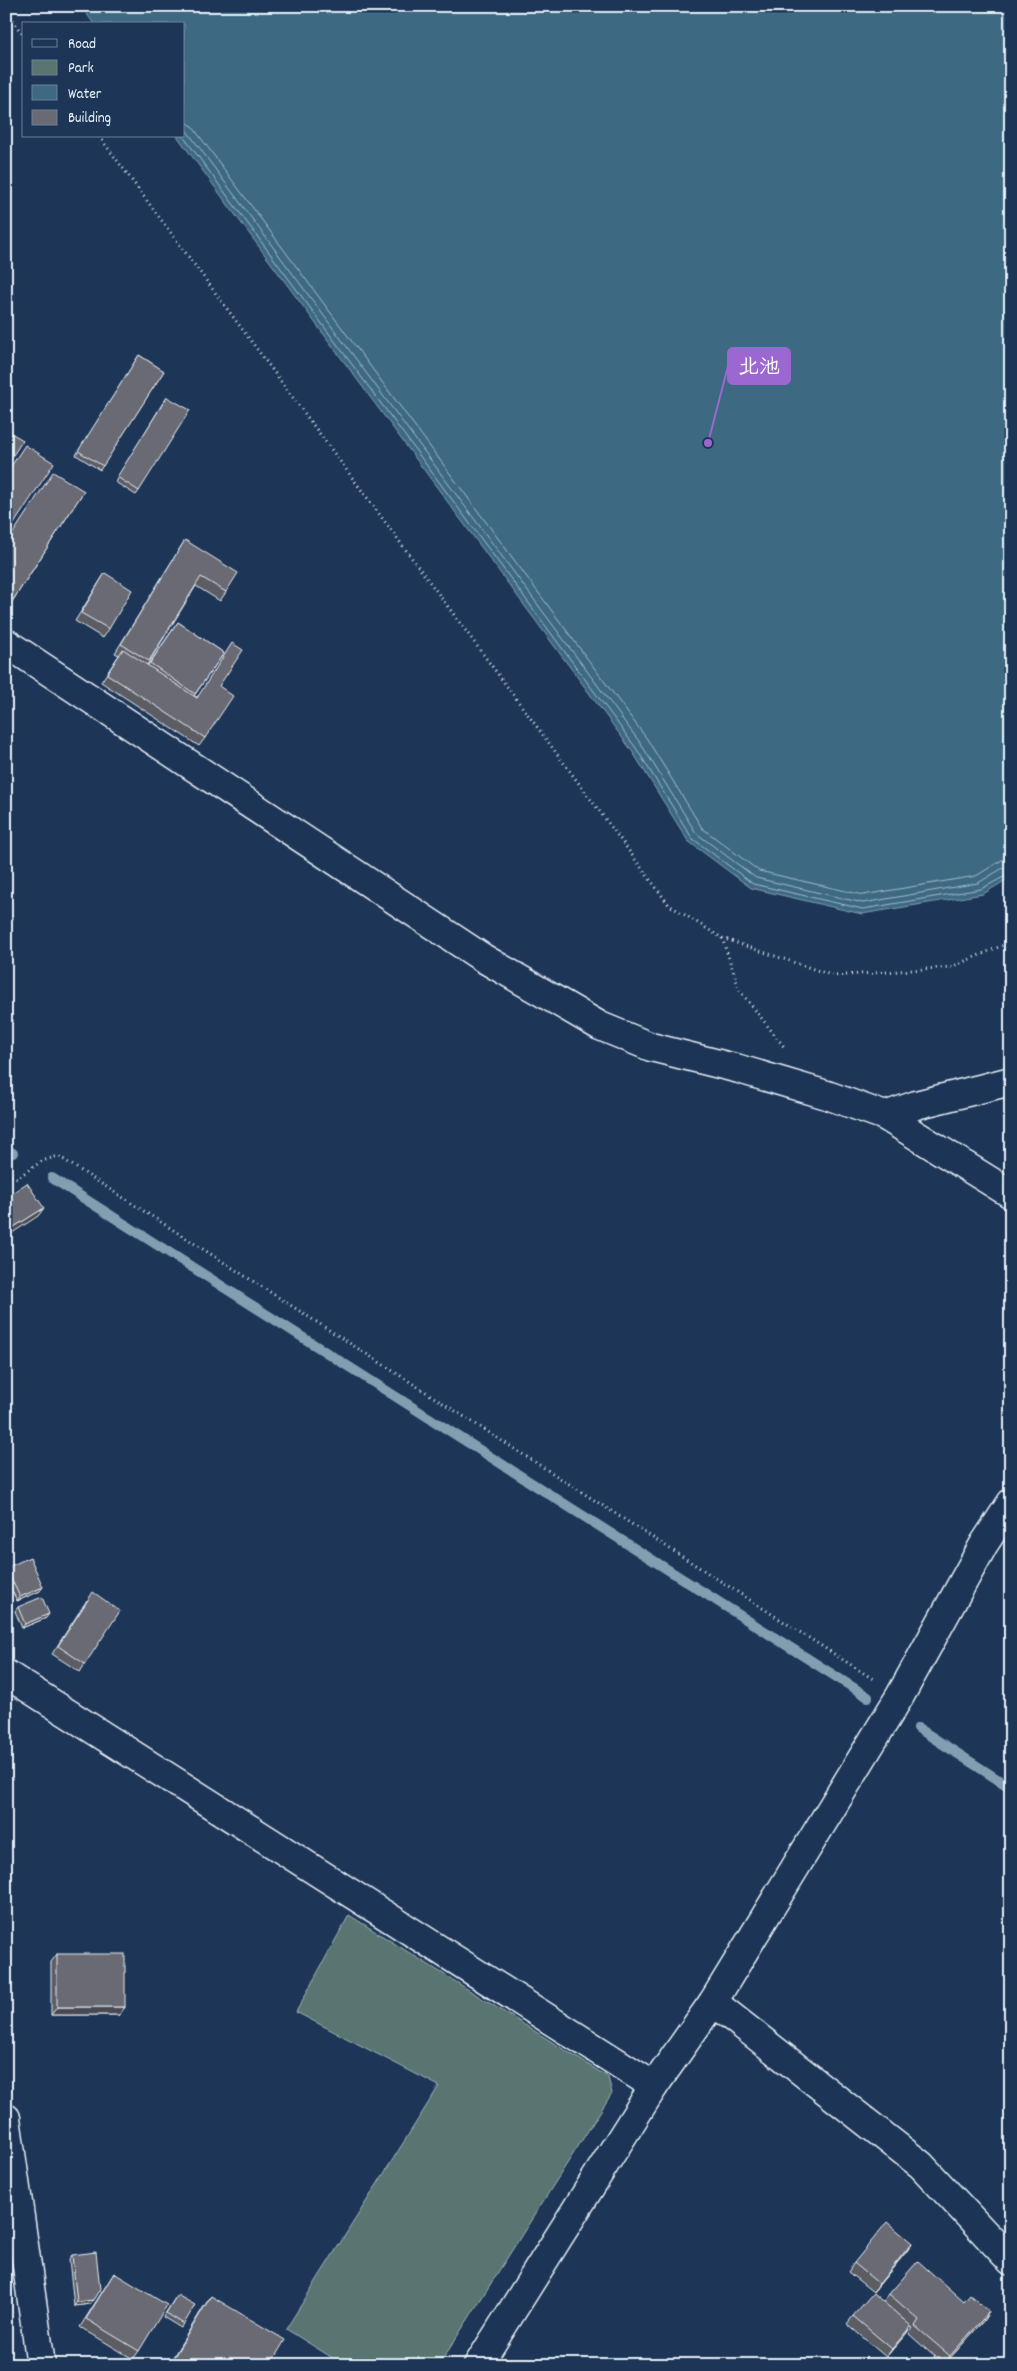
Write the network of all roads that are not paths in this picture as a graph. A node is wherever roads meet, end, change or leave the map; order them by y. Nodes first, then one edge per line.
1 (6, 643) edge
2 (1011, 1081) edge
3 (885, 1116) junction
4 (1011, 1194) edge
5 (1011, 1503) edge
6 (6, 1674) edge
7 (713, 2002) junction
8 (654, 2086) junction
9 (6, 2118) edge
10 (1011, 2261) edge
11 (42, 2365) edge
12 (478, 2365) edge

1 - 3 street
2 - 3 street
3 - 4 street
5 - 7 street
6 - 8 street
7 - 8 street
7 - 10 street
8 - 12 street
9 - 11 street

